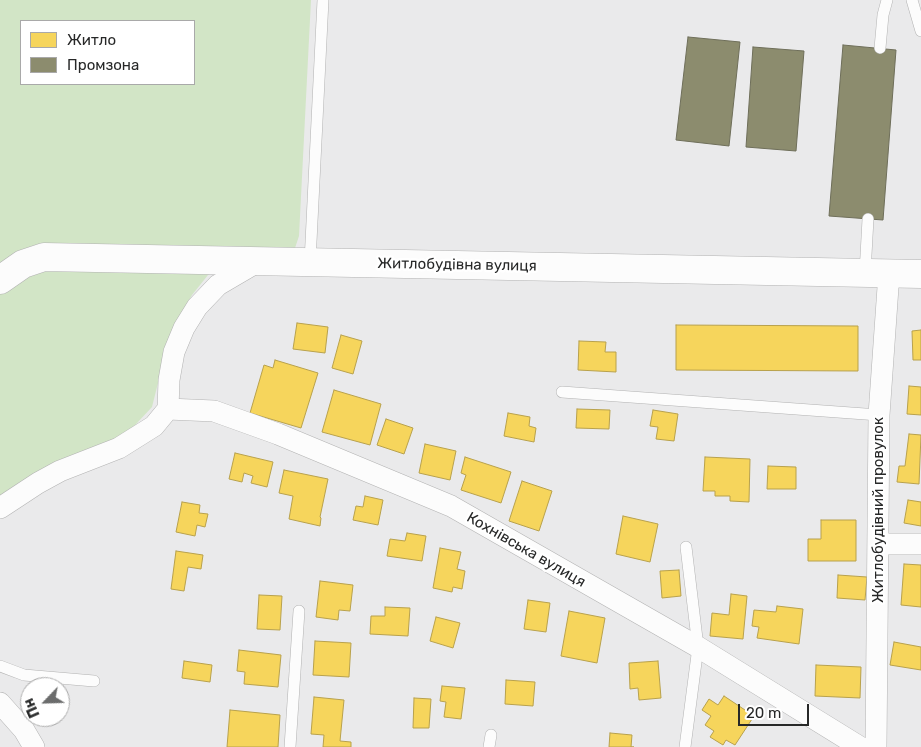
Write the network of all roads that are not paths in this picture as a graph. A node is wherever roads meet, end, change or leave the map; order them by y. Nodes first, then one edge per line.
1 (323, 0) edge
2 (887, 0) edge
3 (912, 0) edge
4 (921, 31) edge
5 (880, 48) dead end
6 (868, 219) dead end
7 (259, 261) junction
8 (310, 262) junction
9 (876, 273) junction
10 (921, 274) edge
11 (0, 280) edge
12 (562, 392) dead end
13 (168, 409) junction
14 (879, 415) junction
15 (0, 508) edge
16 (879, 544) junction
17 (921, 544) edge
18 (686, 546) dead end
19 (300, 612) dead end
20 (698, 647) junction
21 (0, 666) edge
22 (94, 681) dead end
23 (0, 703) edge
24 (491, 734) dead end
25 (34, 747) edge
26 (290, 747) edge
27 (490, 747) edge
28 (685, 747) edge
29 (860, 747) edge
30 (876, 747) edge

1 - 8 lane
2 - 5 lane
3 - 4 lane
6 - 9 lane
7 - 8 street, Житлобудівна вулиця
7 - 11 street, Житлобудівна вулиця
7 - 13 street
8 - 9 street, Житлобудівна вулиця
9 - 10 street, Житлобудівна вулиця
9 - 14 street, Житлобудівний провулок
12 - 14 lane
13 - 15 street
13 - 20 street, Кохнівська вулиця
14 - 16 street, Житлобудівний провулок
16 - 17 street
16 - 30 street, Житлобудівний провулок
18 - 20 lane
19 - 26 lane
20 - 28 lane
20 - 29 street, Кохнівська вулиця
21 - 22 lane
23 - 25 street
24 - 27 lane

